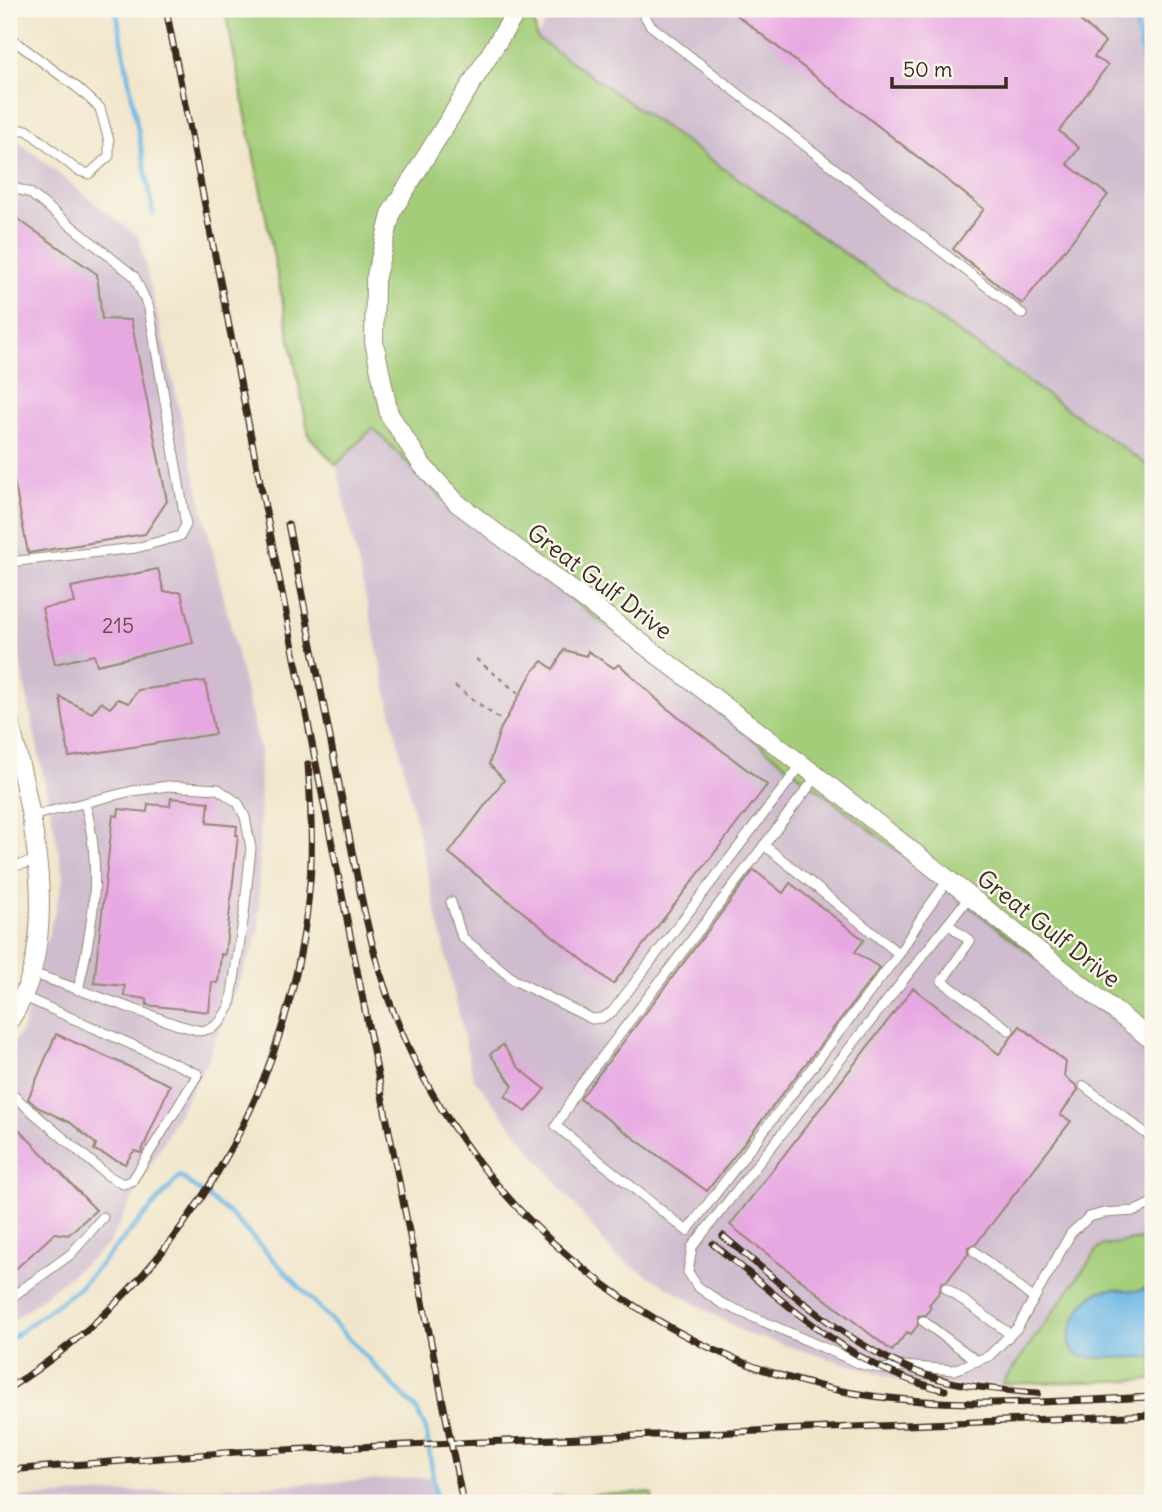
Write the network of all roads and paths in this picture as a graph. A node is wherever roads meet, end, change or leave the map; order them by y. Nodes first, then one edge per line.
1 (518, 9) edge
2 (640, 9) edge
3 (9, 37) edge
4 (9, 143) edge
5 (9, 189) edge
6 (1022, 314) dead end
7 (9, 562) edge
8 (476, 659) dead end
9 (455, 686) dead end
10 (518, 693) dead end
11 (9, 720) edge
12 (502, 722) dead end
13 (802, 764) junction
14 (817, 776) junction
15 (85, 804) junction
16 (31, 816) junction
17 (764, 845) junction
18 (36, 861) junction
19 (9, 867) edge
20 (949, 879) junction
21 (970, 896) junction
22 (451, 902) dead end
23 (948, 924) junction
24 (899, 954) junction
25 (32, 973) junction
26 (78, 990) junction
27 (22, 996) junction
28 (9, 1021) edge
29 (1009, 1030) dead end
30 (1153, 1041) edge
31 (1084, 1086) dead end
32 (9, 1092) edge
33 (1153, 1139) edge
34 (1153, 1200) edge
35 (103, 1217) dead end
36 (974, 1251) dead end
37 (946, 1288) dead end
38 (9, 1299) edge
39 (1034, 1299) junction
40 (923, 1321) dead end
41 (1010, 1334) junction
42 (977, 1361) junction

1 - 13 street, Great Gulf Drive
2 - 6 lane
3 - 4 lane
5 - 7 lane
8 - 10 path
9 - 12 path
11 - 16 street
13 - 14 street, Great Gulf Drive
13 - 22 lane
14 - 17 lane
14 - 20 street, Great Gulf Drive
15 - 16 lane
15 - 26 lane
15 - 26 lane
16 - 18 street
17 - 24 lane
17 - 24 lane
18 - 19 lane
18 - 25 street
20 - 21 street, Great Gulf Drive
20 - 24 lane
21 - 23 lane
21 - 30 street, Great Gulf Drive
23 - 29 lane
23 - 42 lane
25 - 26 lane
25 - 27 street
27 - 28 street
27 - 32 lane
31 - 33 lane
34 - 39 lane
35 - 38 lane
36 - 39 lane
37 - 41 lane
39 - 41 lane
40 - 42 lane
41 - 42 lane

